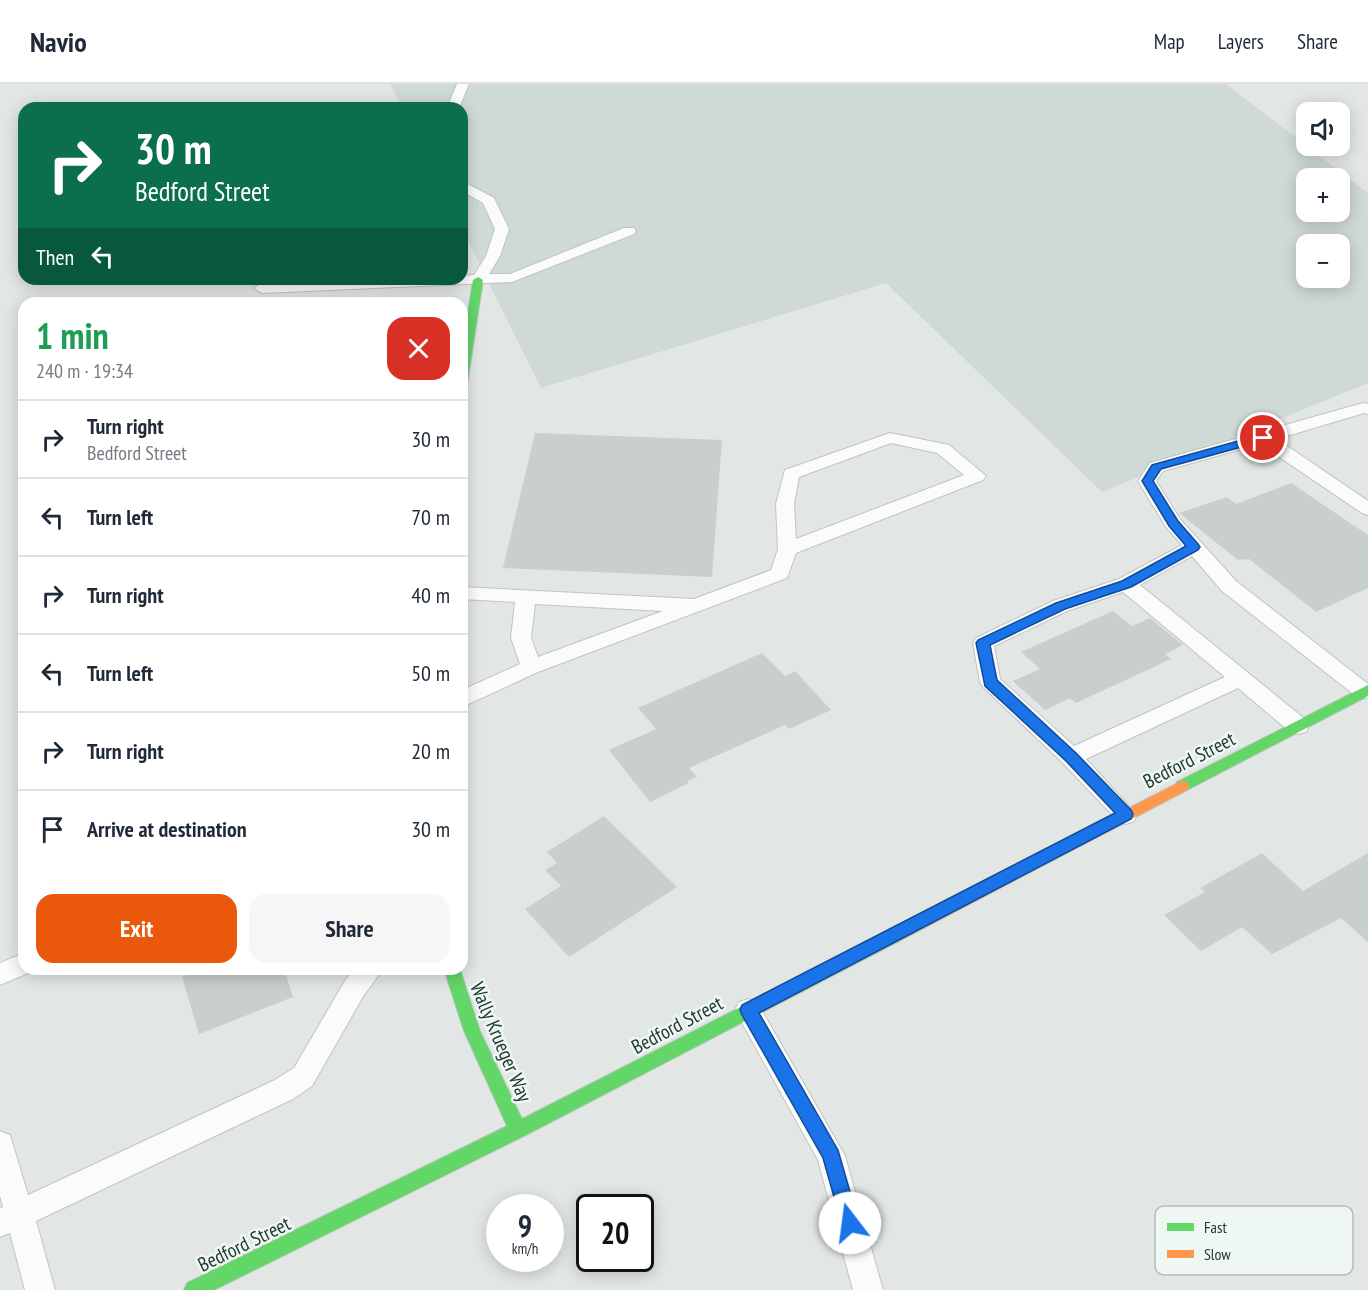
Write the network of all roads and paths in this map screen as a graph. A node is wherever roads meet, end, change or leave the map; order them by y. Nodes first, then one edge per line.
1 (463, 84) edge
2 (456, 102) edge
3 (468, 189) edge
4 (629, 231) dead end
5 (468, 280) edge
6 (478, 280) junction
7 (468, 315) edge
8 (1368, 409) edge
9 (1263, 438) junction
10 (1368, 509) edge
11 (1194, 547) junction
12 (788, 549) junction
13 (1126, 584) junction
14 (468, 593) edge
15 (526, 596) junction
16 (696, 606) junction
17 (531, 667) junction
18 (1240, 678) junction
19 (1366, 691) edge
20 (468, 696) edge
21 (1299, 726) junction
22 (1071, 757) junction
23 (1126, 814) junction
24 (18, 966) edge
25 (0, 974) edge
26 (365, 975) edge
27 (453, 975) edge
28 (748, 1010) junction
29 (518, 1130) junction
30 (0, 1144) edge
31 (9, 1218) edge
32 (40, 1290) edge
33 (194, 1290) edge
34 (868, 1290) edge

1 - 2 lane
3 - 6 lane
4 - 6 lane
5 - 6 lane
6 - 7 main road
8 - 9 lane
9 - 10 lane
9 - 11 lane
11 - 13 lane
11 - 19 lane
12 - 12 lane
12 - 16 lane
13 - 18 lane
13 - 22 lane
14 - 15 lane
15 - 16 lane
15 - 17 lane
16 - 17 lane
17 - 20 lane
18 - 21 lane
18 - 22 lane
19 - 21 main road, Bedford Street
21 - 23 main road, Bedford Street
22 - 23 lane
23 - 28 main road, Bedford Street
24 - 25 lane
26 - 31 lane
27 - 29 main road, Wally Krueger Way
28 - 29 main road, Bedford Street
28 - 34 lane
29 - 33 main road, Bedford Street
30 - 31 lane
31 - 32 lane

